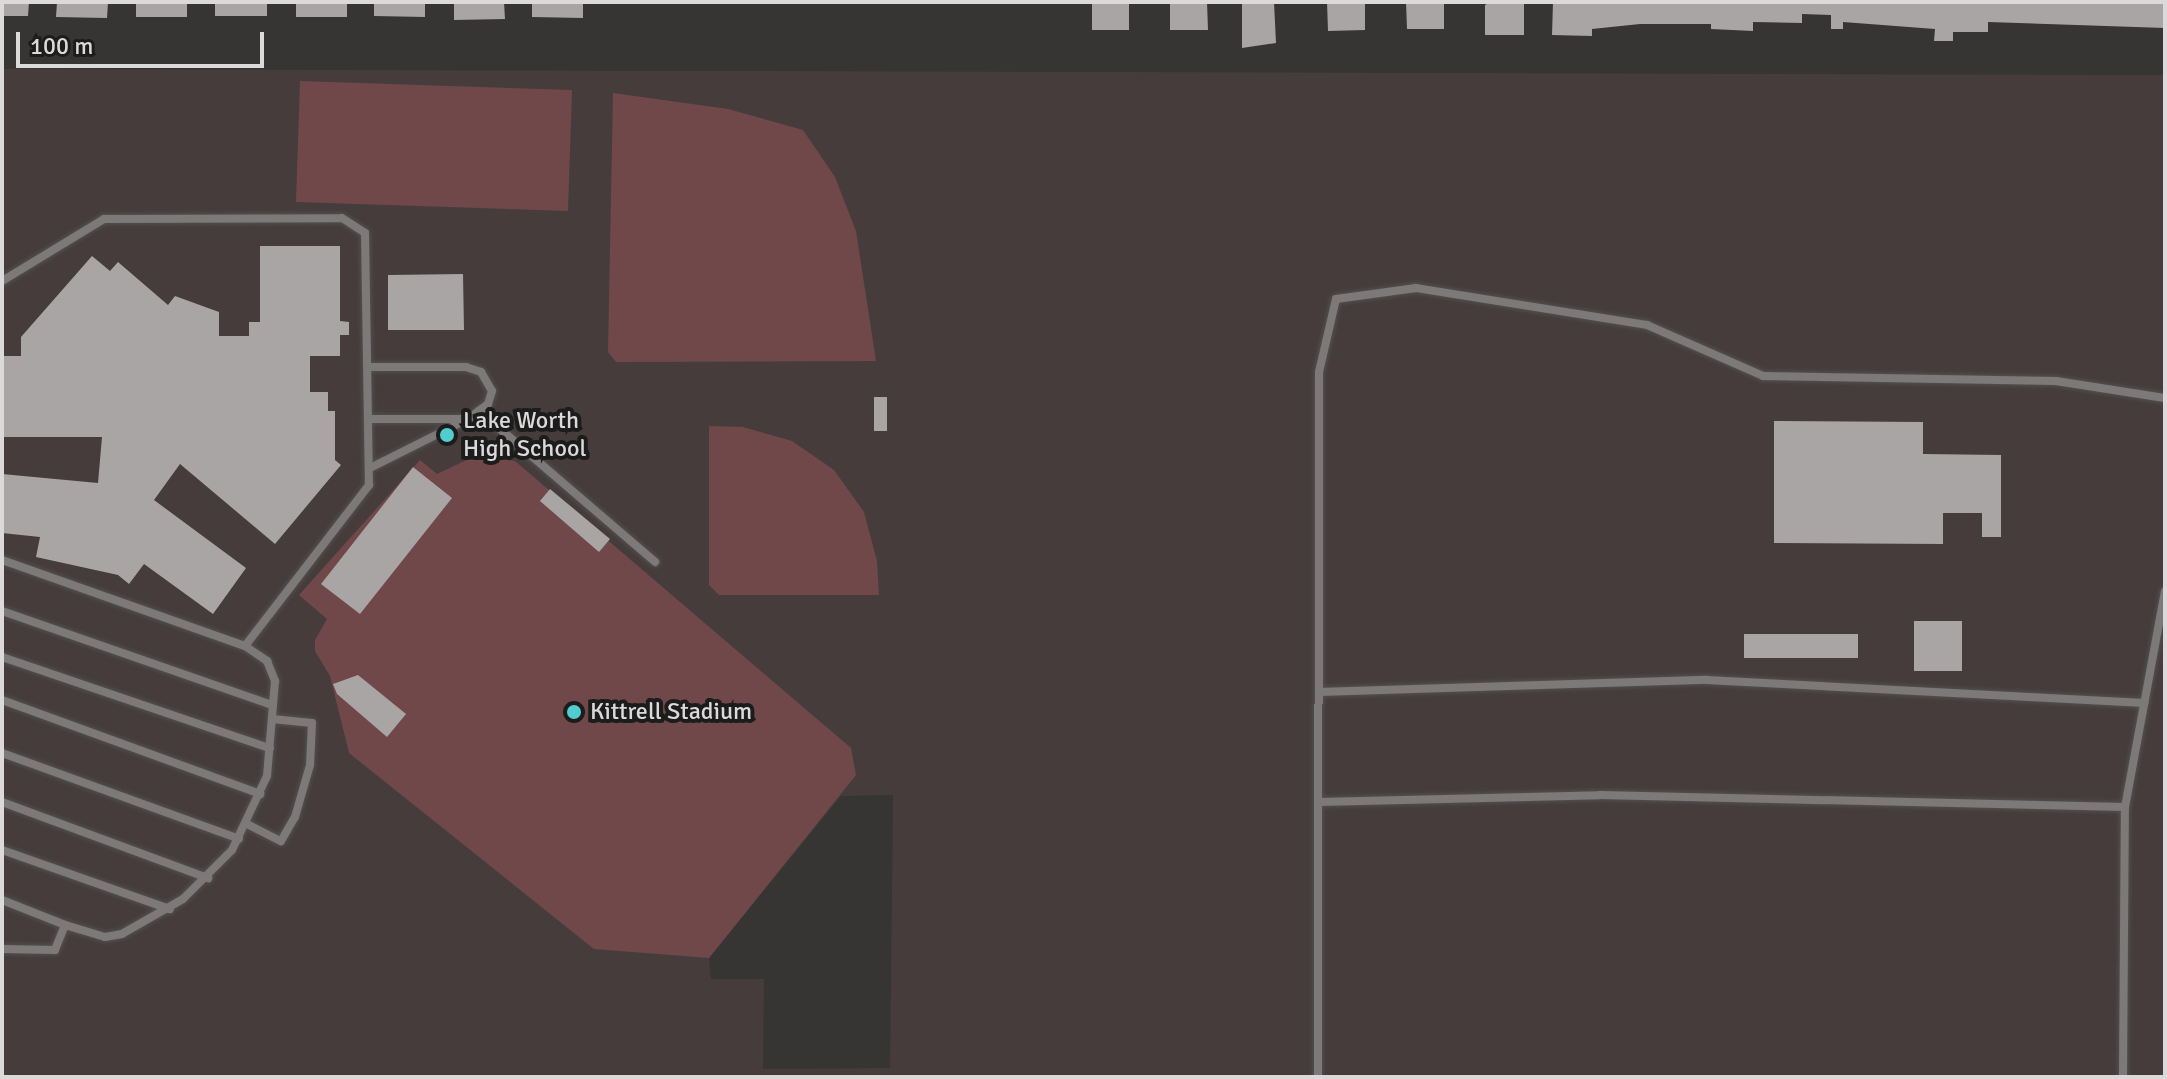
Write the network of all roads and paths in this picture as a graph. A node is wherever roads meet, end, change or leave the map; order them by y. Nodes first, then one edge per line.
1 (2, 281) edge
2 (369, 367) junction
3 (2165, 398) edge
4 (479, 411) junction
5 (371, 419) junction
6 (468, 419) junction
7 (370, 468) junction
8 (2, 560) edge
9 (655, 562) dead end
10 (2165, 592) edge
11 (2, 611) edge
12 (245, 646) junction
13 (2, 657) edge
14 (1319, 692) junction
15 (2, 700) edge
16 (2144, 703) junction
17 (272, 705) junction
18 (272, 719) junction
19 (270, 748) junction
20 (2, 753) edge
21 (260, 794) junction
22 (2, 802) edge
23 (1319, 802) junction
24 (2125, 807) junction
25 (247, 824) junction
26 (239, 839) junction
27 (2, 850) edge
28 (208, 878) junction
29 (2, 900) edge
30 (170, 909) junction
31 (65, 925) junction
32 (2, 949) edge
33 (1318, 1077) edge
34 (2123, 1077) edge

1 - 2 lane
2 - 4 lane
2 - 5 lane
3 - 14 lane
4 - 6 lane
4 - 9 lane
5 - 6 lane
5 - 7 lane
6 - 7 lane
7 - 12 lane
8 - 12 lane
10 - 16 lane
11 - 17 lane
12 - 17 lane
13 - 19 lane
14 - 16 lane
14 - 23 lane
15 - 21 lane
16 - 24 lane
17 - 18 lane
18 - 19 lane
18 - 25 lane
19 - 21 lane
20 - 26 lane
21 - 25 lane
22 - 28 lane
23 - 24 lane
23 - 33 lane
24 - 34 lane
25 - 26 lane
26 - 28 lane
27 - 30 lane
28 - 30 lane
29 - 31 lane
30 - 31 lane
31 - 32 lane

